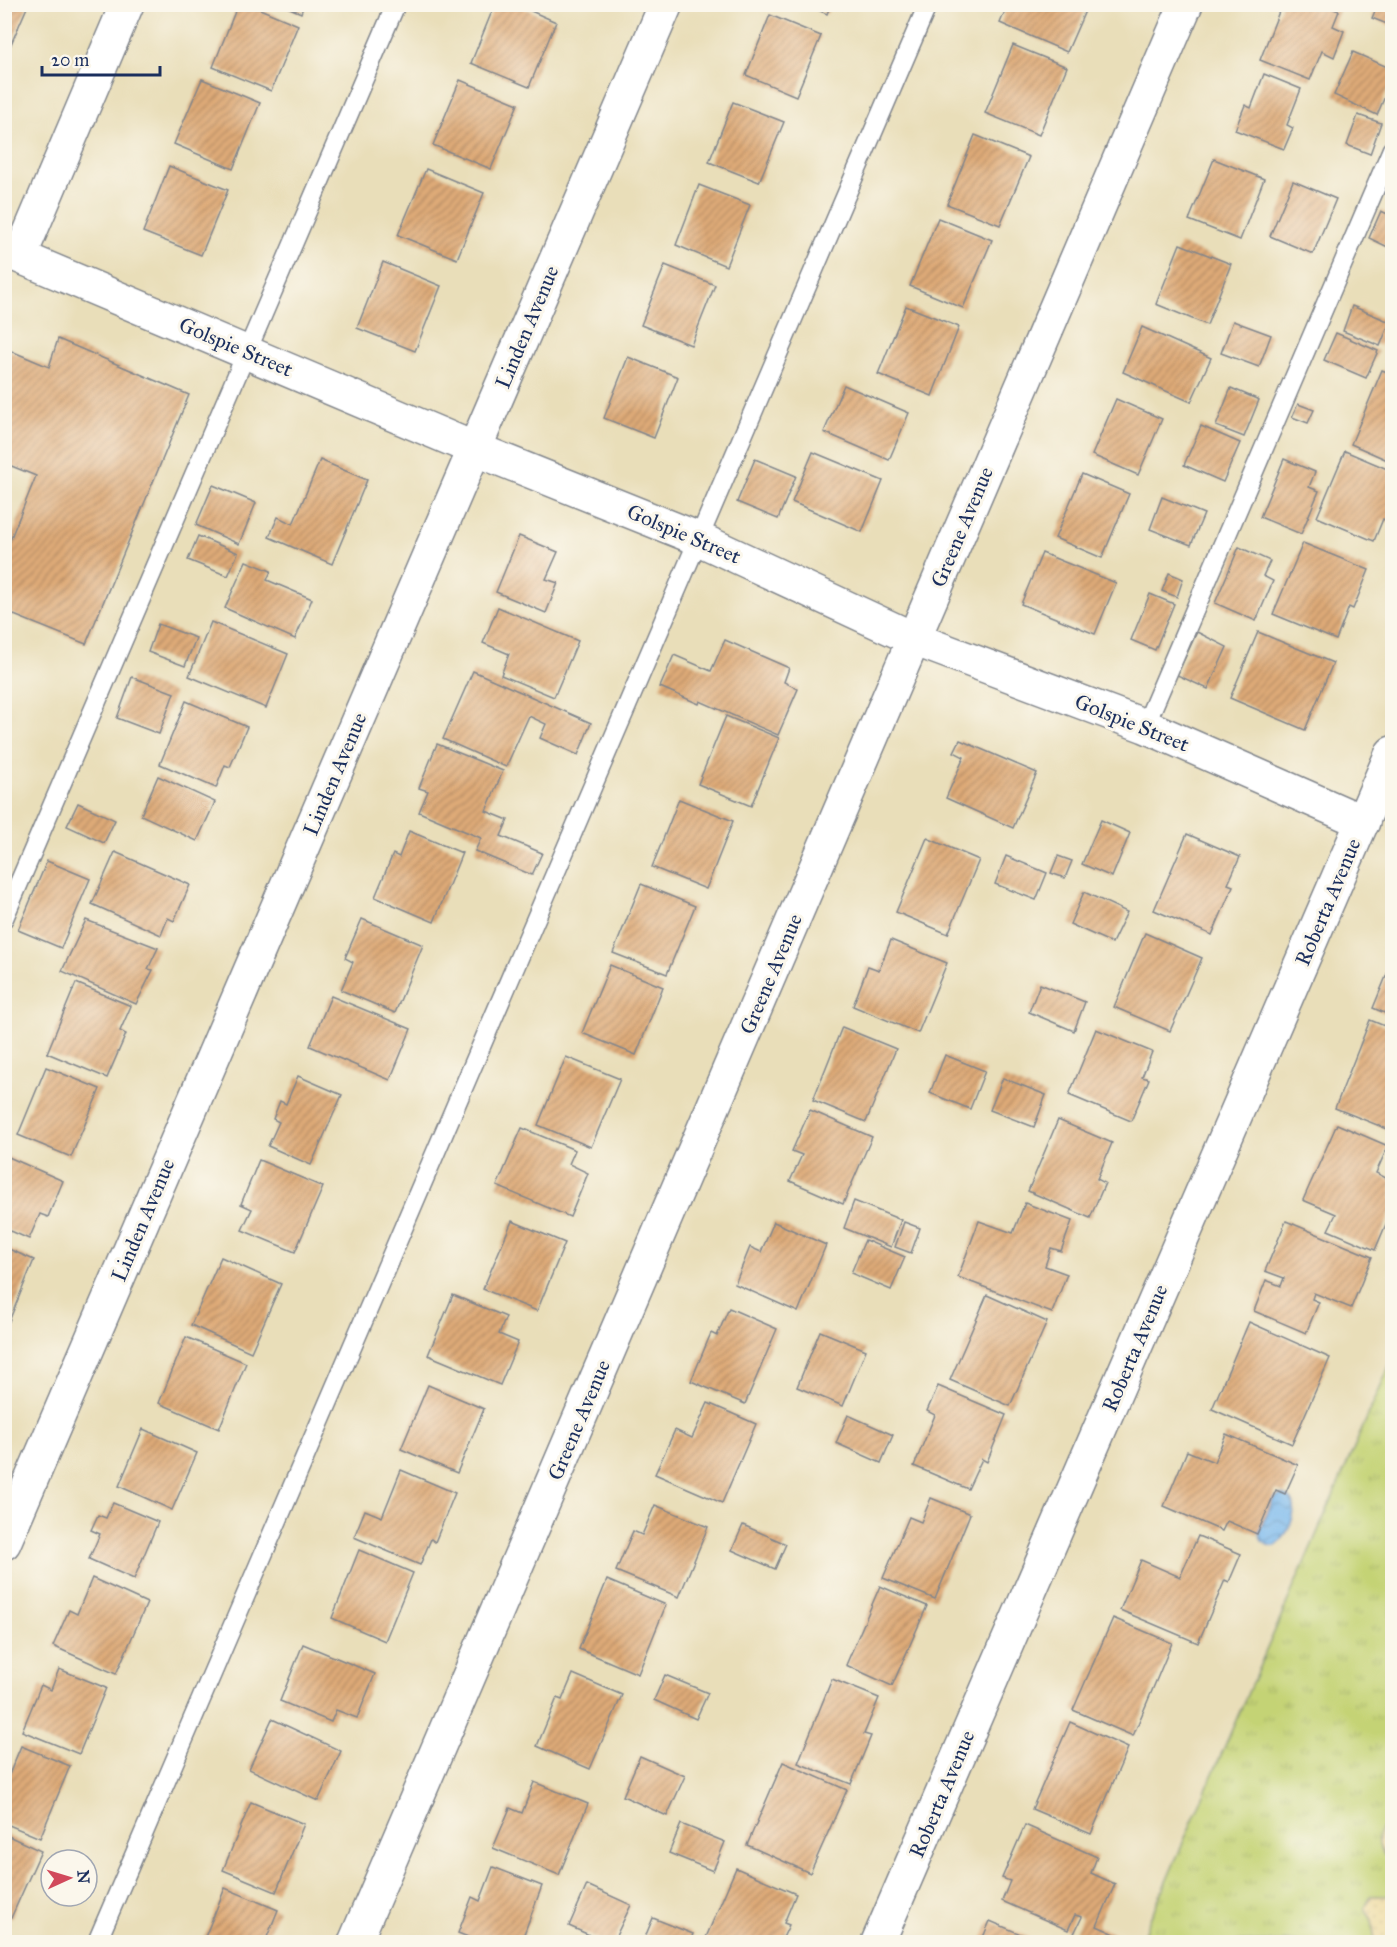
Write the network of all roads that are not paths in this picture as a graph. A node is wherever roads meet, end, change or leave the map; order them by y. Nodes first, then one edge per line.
1 (127, 4) edge
2 (396, 4) edge
3 (666, 4) edge
4 (928, 4) edge
5 (1186, 4) edge
6 (1392, 148) edge
7 (12, 253) edge
8 (247, 352) junction
9 (475, 449) junction
10 (699, 539) junction
11 (914, 639) junction
12 (1145, 726) junction
13 (1392, 753) edge
14 (1363, 822) junction
15 (4, 918) edge
16 (4, 1543) edge
17 (97, 1942) edge
18 (355, 1942) edge
19 (878, 1942) edge

1 - 7 street
2 - 8 lane
3 - 9 street, Linden Avenue
4 - 10 lane
5 - 11 street, Greene Avenue
6 - 12 lane
7 - 8 street, Golspie Street
8 - 9 street, Golspie Street
8 - 15 lane
9 - 10 street, Golspie Street
9 - 16 street, Linden Avenue
10 - 11 street, Golspie Street
10 - 17 lane
11 - 12 street, Golspie Street
11 - 18 street, Greene Avenue
12 - 14 street, Golspie Street
13 - 14 street, Roberta Avenue
14 - 19 street, Roberta Avenue

